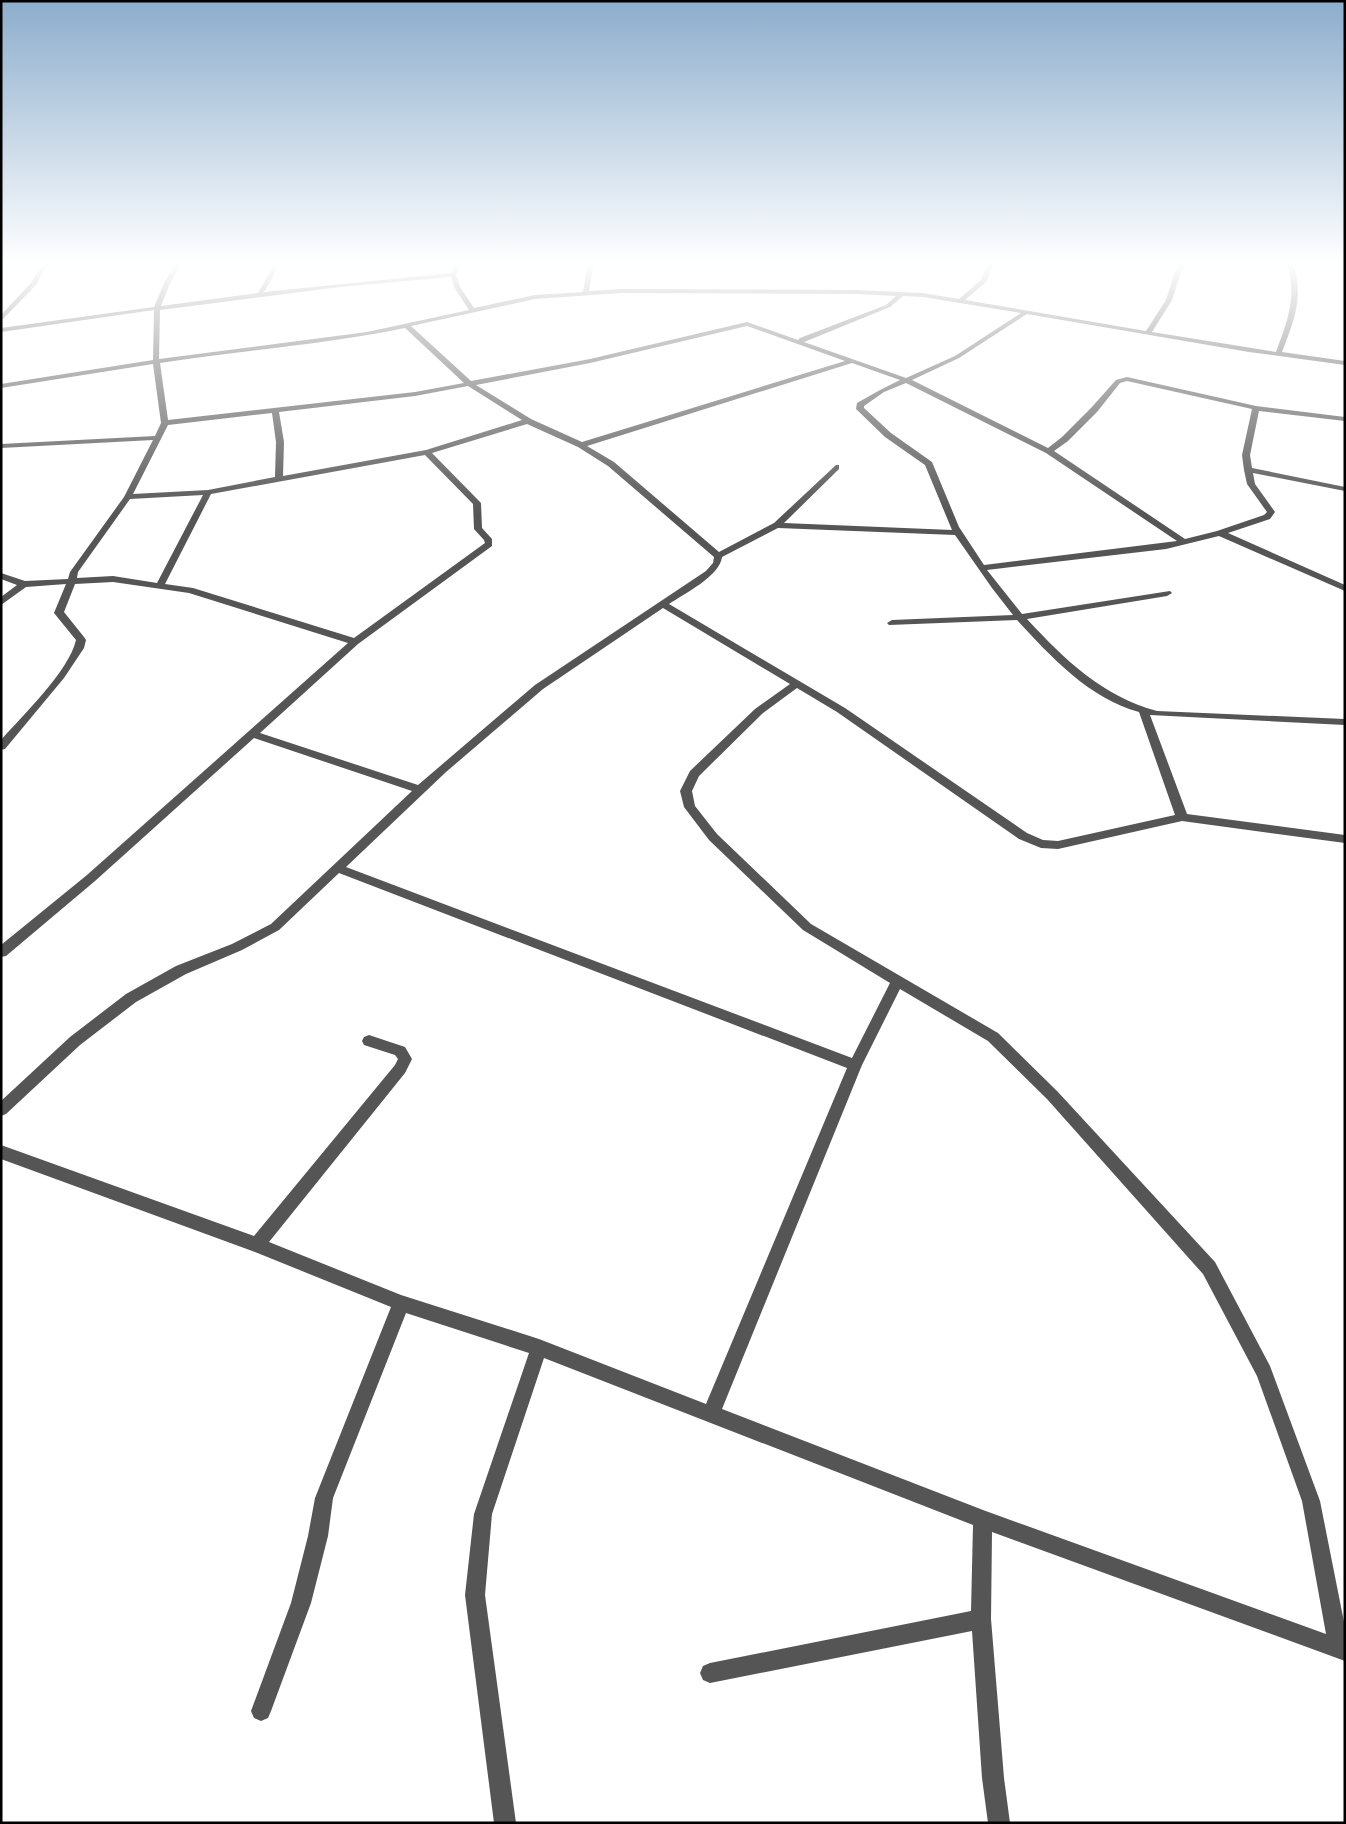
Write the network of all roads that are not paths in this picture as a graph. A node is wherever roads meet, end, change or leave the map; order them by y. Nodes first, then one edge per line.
1 (156, 346) edge
2 (280, 346) edge
3 (429, 346) edge
4 (650, 346) edge
5 (813, 346) edge
6 (974, 346) edge
7 (1229, 346) edge
8 (1281, 346) edge
9 (1278, 354) junction
10 (156, 361) junction
11 (852, 361) junction
12 (1345, 363) edge
13 (906, 380) junction
14 (470, 384) junction
15 (1, 386) edge
16 (1256, 408) junction
17 (275, 412) junction
18 (1345, 419) edge
19 (528, 421) junction
20 (165, 423) junction
21 (156, 438) junction
22 (581, 445) junction
23 (1, 446) edge
24 (1050, 451) junction
25 (427, 452) junction
26 (836, 467) dead end
27 (1248, 470) junction
28 (279, 478) junction
29 (1345, 489) edge
30 (208, 492) junction
31 (128, 497) junction
32 (777, 525) junction
33 (958, 533) junction
34 (1220, 533) junction
35 (1184, 541) junction
36 (718, 556) junction
37 (982, 568) junction
38 (1, 576) edge
39 (72, 580) junction
40 (24, 584) junction
41 (160, 585) junction
42 (1345, 588) edge
43 (1167, 593) dead end
44 (1, 602) edge
45 (662, 604) junction
46 (1020, 617) junction
47 (892, 623) dead end
48 (355, 642) junction
49 (796, 684) junction
50 (1144, 713) junction
51 (1345, 722) edge
52 (252, 734) junction
53 (1, 746) edge
54 (421, 790) junction
55 (1182, 817) junction
56 (1345, 839) edge
57 (338, 868) junction
58 (1, 952) edge
59 (898, 980) junction
60 (369, 1041) dead end
61 (855, 1066) junction
62 (1, 1110) edge
63 (1, 1152) edge
64 (257, 1245) junction
65 (401, 1303) junction
66 (539, 1348) junction
67 (711, 1414) junction
68 (983, 1518) junction
69 (981, 1619) junction
70 (1342, 1650) edge
71 (710, 1673) dead end
72 (261, 1710) dead end
73 (505, 1823) edge
74 (999, 1823) edge

1 - 10 street
2 - 10 street
3 - 14 street
4 - 14 street
5 - 11 street
6 - 13 street
7 - 9 street
8 - 9 street
9 - 12 street
10 - 15 street
10 - 20 street
11 - 13 street
11 - 22 street
13 - 24 street
13 - 33 street
14 - 17 street
14 - 19 street
16 - 18 street
16 - 24 street
16 - 27 street
17 - 20 street
17 - 28 street
19 - 22 street
19 - 25 street
20 - 21 street
21 - 23 street
21 - 31 street
22 - 36 street
24 - 35 street
25 - 28 street
25 - 48 street
26 - 32 street
27 - 29 street
27 - 34 street
28 - 30 street
30 - 31 street
30 - 41 street
31 - 39 street
32 - 33 street
32 - 36 street
33 - 37 street
34 - 35 street
34 - 42 street
35 - 37 street
36 - 45 street
37 - 46 street
38 - 40 street
39 - 40 street
39 - 41 street
39 - 53 street
40 - 44 street
41 - 48 street
43 - 46 street
45 - 49 street
45 - 54 street
46 - 47 street
46 - 50 street
48 - 52 street
49 - 55 street
49 - 59 street
50 - 51 street
50 - 55 street
52 - 54 street
52 - 58 street
54 - 57 street
55 - 56 street
57 - 61 street
57 - 62 street
59 - 61 street
59 - 70 street
60 - 64 street
61 - 67 street
63 - 64 street
64 - 65 street
65 - 66 street
65 - 72 street
66 - 67 street
66 - 73 street
67 - 68 street
68 - 69 street
68 - 70 street
69 - 71 street
69 - 74 street

